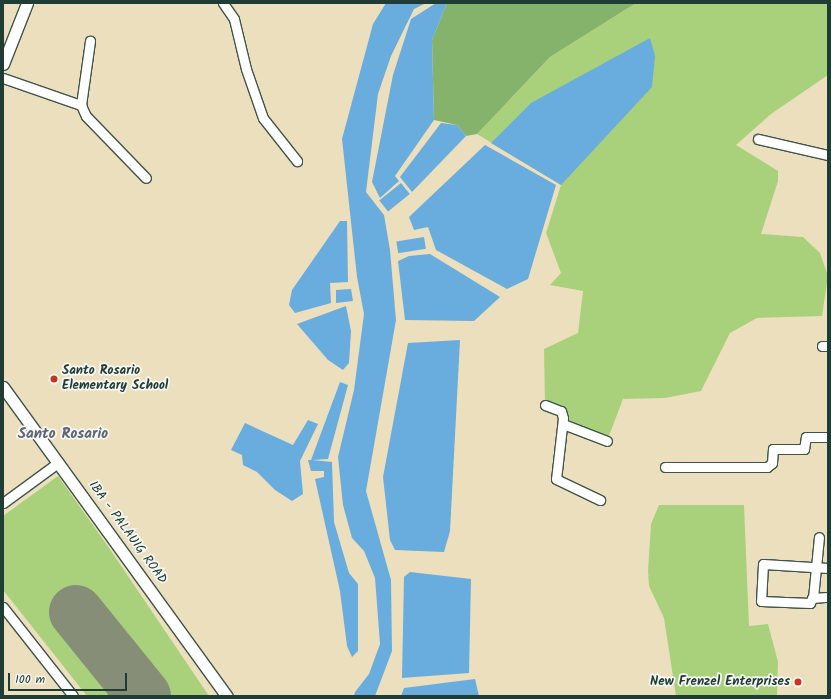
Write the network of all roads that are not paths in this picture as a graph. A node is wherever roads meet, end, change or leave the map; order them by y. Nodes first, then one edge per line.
1 (27, 3) edge
2 (223, 3) edge
3 (90, 41) dead end
4 (3, 64) edge
5 (3, 78) edge
6 (81, 105) junction
7 (758, 139) dead end
8 (828, 155) edge
9 (297, 161) dead end
10 (146, 178) dead end
11 (3, 387) edge
12 (545, 405) dead end
13 (563, 424) junction
14 (828, 437) edge
15 (607, 441) dead end
16 (59, 462) junction
17 (665, 467) dead end
18 (600, 500) dead end
19 (3, 504) edge
20 (819, 537) dead end
21 (817, 568) junction
22 (828, 568) edge
23 (828, 597) edge
24 (813, 598) junction
25 (3, 606) edge
26 (73, 696) edge
27 (227, 696) edge

1 - 4 main road
2 - 9 street
3 - 6 street
5 - 6 street
6 - 10 street
7 - 8 street
11 - 16 main road, IBA - PALAUIG ROAD
12 - 13 street
13 - 15 street
13 - 18 street
14 - 17 street
16 - 19 street
16 - 27 main road, IBA - PALAUIG ROAD
20 - 21 street
21 - 22 street
21 - 24 street
21 - 24 street
23 - 24 street
25 - 26 street

